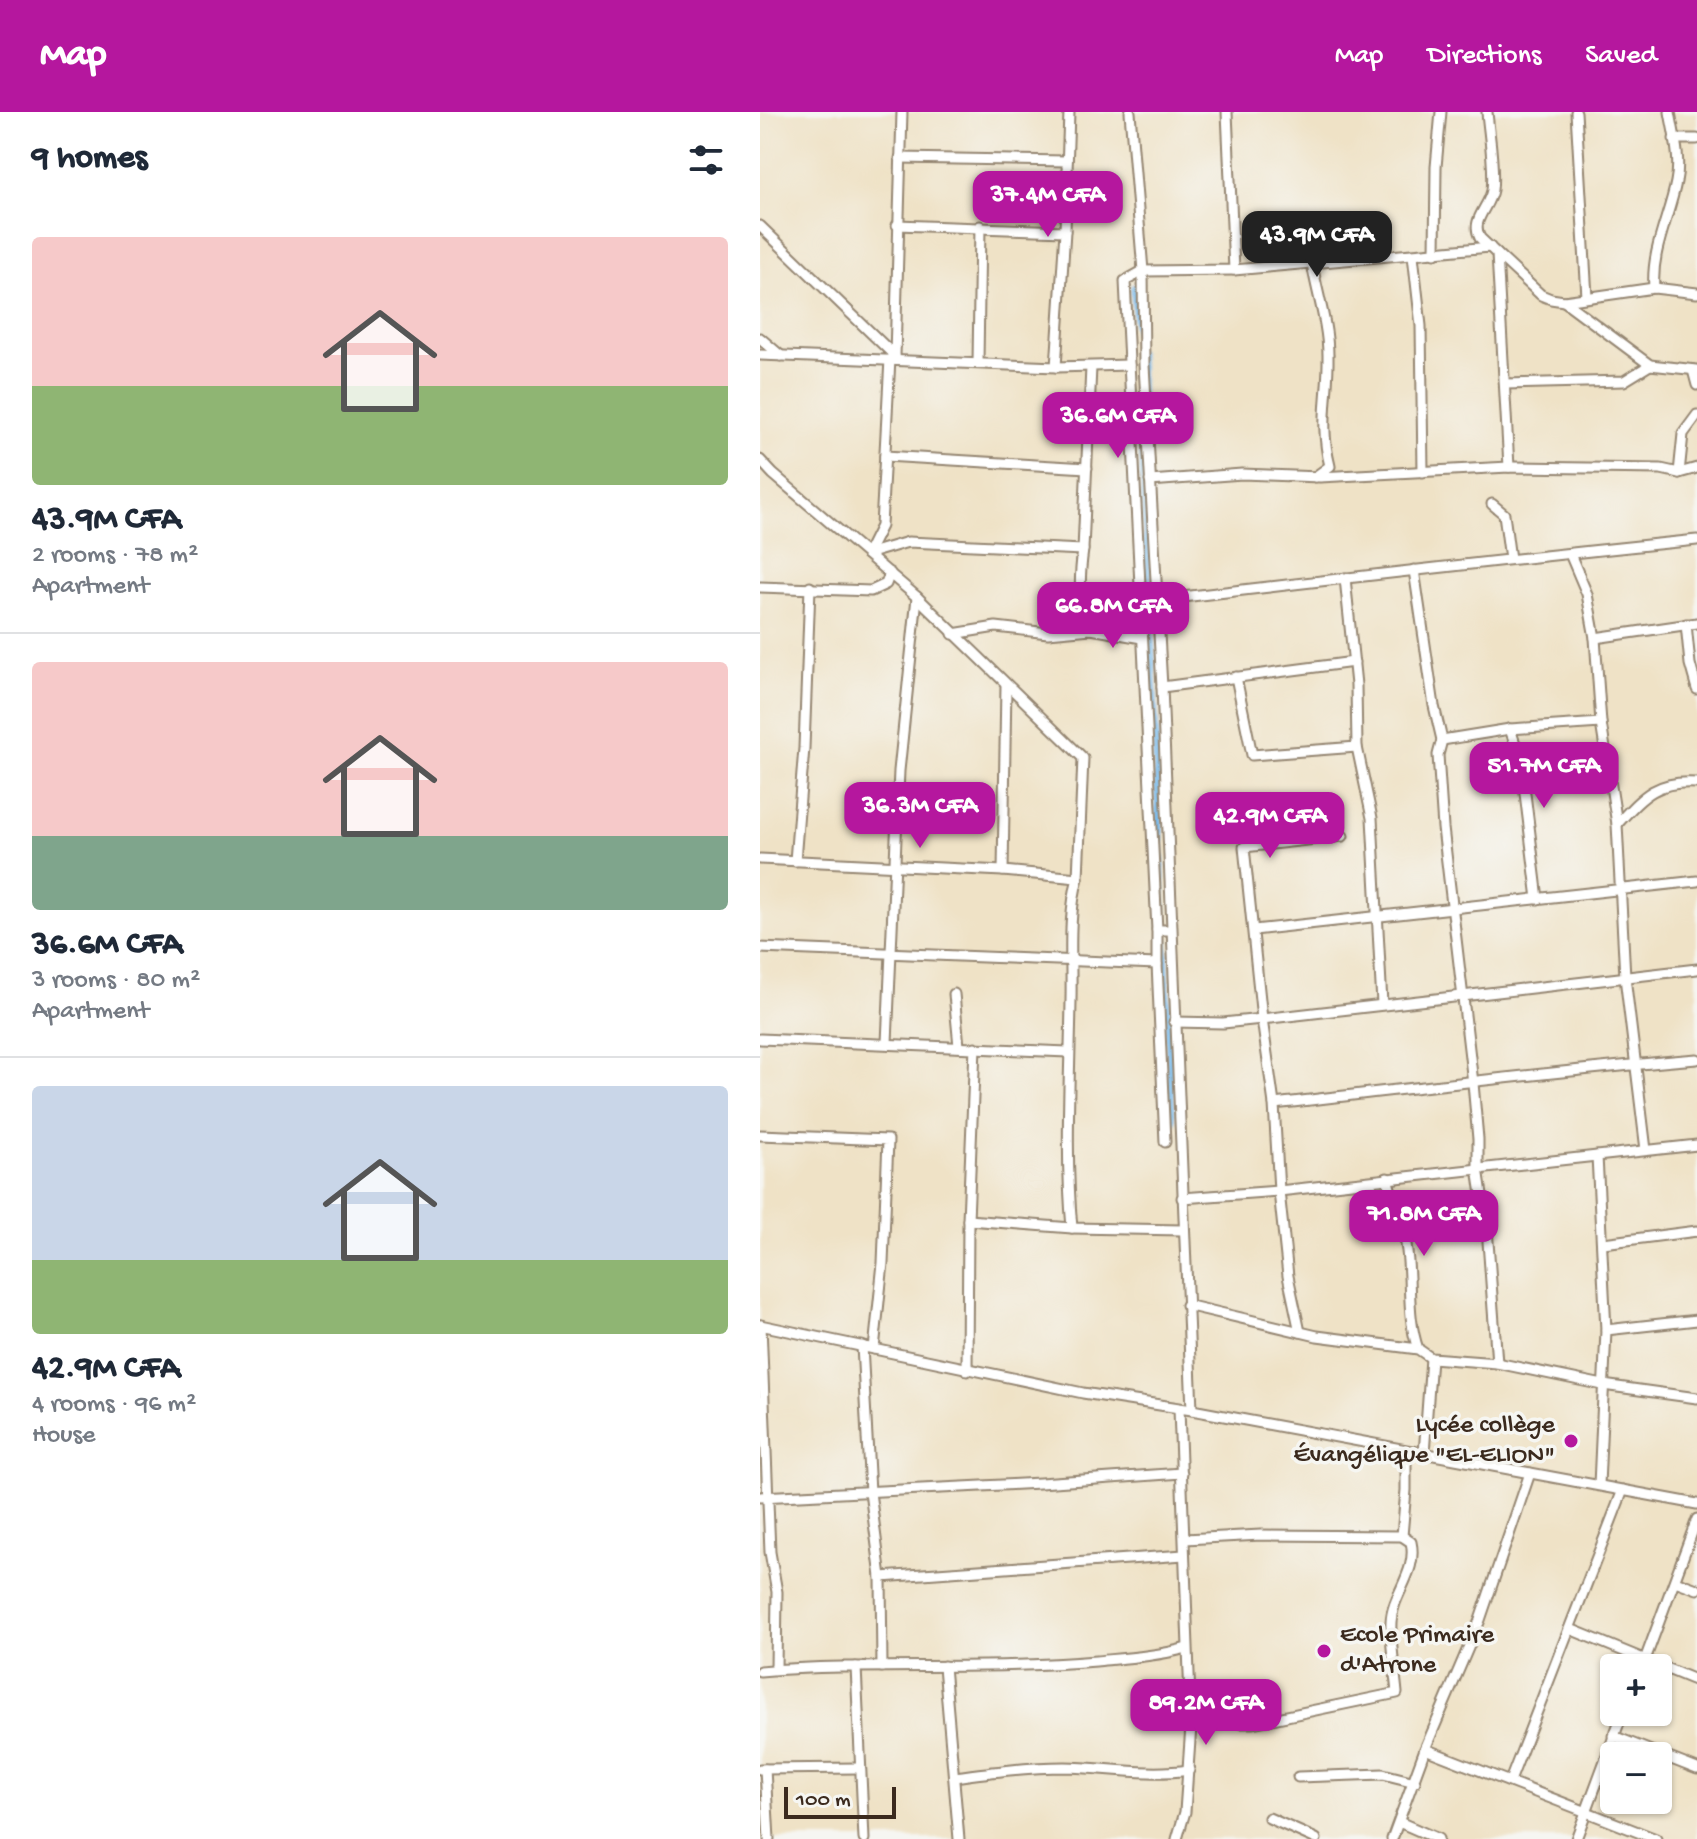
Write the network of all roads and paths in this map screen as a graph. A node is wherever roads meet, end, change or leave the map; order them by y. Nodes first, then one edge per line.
1 (902, 112) edge
2 (1069, 112) edge
3 (1130, 112) edge
4 (1227, 112) edge
5 (1441, 112) edge
6 (1487, 112) edge
7 (1576, 112) edge
8 (1670, 112) edge
9 (1674, 139) junction
10 (1697, 139) edge
11 (900, 158) junction
12 (1067, 161) junction
13 (897, 225) junction
14 (760, 226) edge
15 (980, 226) junction
16 (1065, 231) junction
17 (1493, 251) junction
18 (1435, 253) junction
19 (1413, 255) junction
20 (1312, 263) junction
21 (1234, 270) junction
22 (1143, 271) junction
23 (1654, 288) junction
24 (1697, 293) edge
25 (1587, 297) junction
26 (1564, 301) junction
27 (760, 338) edge
28 (760, 355) edge
29 (781, 356) junction
30 (892, 357) junction
31 (978, 363) junction
32 (1129, 365) junction
33 (1650, 365) junction
34 (1056, 367) junction
35 (1091, 367) junction
36 (1695, 370) edge
37 (1505, 384) junction
38 (1697, 385) edge
39 (1697, 415) edge
40 (885, 456) junction
41 (760, 460) edge
42 (1509, 467) junction
43 (1087, 468) junction
44 (1697, 468) edge
45 (1423, 472) junction
46 (1679, 473) junction
47 (1315, 477) junction
48 (1150, 481) junction
49 (1492, 504) dead end
50 (1697, 540) edge
51 (1083, 550) junction
52 (867, 554) junction
53 (1570, 554) junction
54 (1510, 559) junction
55 (1414, 570) junction
56 (890, 573) junction
57 (1345, 578) junction
58 (760, 587) edge
59 (810, 587) junction
60 (917, 597) junction
61 (1157, 600) junction
62 (1697, 623) edge
63 (1686, 624) junction
64 (1091, 629) junction
65 (953, 634) junction
66 (1142, 638) junction
67 (1595, 638) junction
68 (1354, 662) junction
69 (1236, 677) junction
70 (1006, 685) junction
71 (1162, 687) junction
72 (1697, 689) edge
73 (1601, 723) junction
74 (1510, 729) junction
75 (1442, 740) junction
76 (1357, 747) junction
77 (1697, 783) edge
78 (1617, 824) junction
79 (1343, 836) dead end
80 (760, 859) edge
81 (795, 861) junction
82 (894, 865) junction
83 (1003, 871) junction
84 (1078, 878) junction
85 (1697, 881) edge
86 (1621, 890) junction
87 (1538, 899) junction
88 (1451, 910) junction
89 (1377, 917) junction
90 (1157, 930) junction
91 (1171, 930) junction
92 (1254, 930) junction
93 (760, 948) edge
94 (891, 953) junction
95 (1072, 962) junction
96 (1157, 964) junction
97 (1697, 969) edge
98 (1625, 977) junction
99 (954, 994) dead end
100 (1461, 995) junction
101 (1382, 1004) junction
102 (1262, 1019) junction
103 (1174, 1022) junction
104 (760, 1039) edge
105 (887, 1043) junction
106 (959, 1046) junction
107 (975, 1047) junction
108 (1068, 1052) junction
109 (1697, 1059) edge
110 (1637, 1064) junction
111 (1473, 1083) junction
112 (1274, 1104) junction
113 (760, 1135) edge
114 (1165, 1142) dead end
115 (1697, 1145) edge
116 (1646, 1150) junction
117 (1597, 1156) junction
118 (1478, 1168) junction
119 (1387, 1178) junction
120 (1279, 1191) junction
121 (1182, 1198) junction
122 (968, 1220) junction
123 (1072, 1228) junction
124 (1183, 1230) junction
125 (1697, 1231) edge
126 (1603, 1243) junction
127 (1186, 1305) junction
128 (1697, 1320) edge
129 (761, 1325) edge
130 (1606, 1330) junction
131 (1300, 1332) junction
132 (862, 1346) junction
133 (874, 1349) junction
134 (1418, 1349) junction
135 (1431, 1358) junction
136 (1497, 1363) junction
137 (967, 1371) junction
138 (1603, 1385) junction
139 (1697, 1398) edge
140 (1179, 1409) junction
141 (1192, 1410) junction
142 (1406, 1451) junction
143 (1424, 1454) junction
144 (1182, 1473) junction
145 (1530, 1473) junction
146 (1599, 1485) junction
147 (1623, 1490) junction
148 (870, 1492) junction
149 (764, 1497) edge
150 (1697, 1504) edge
151 (1697, 1519) edge
152 (1402, 1536) junction
153 (1185, 1539) junction
154 (1184, 1555) junction
155 (881, 1577) junction
156 (1675, 1581) junction
157 (1697, 1589) edge
158 (1570, 1629) junction
159 (1187, 1648) junction
160 (1623, 1654) edge
161 (1648, 1654) edge
162 (944, 1666) junction
163 (856, 1667) junction
164 (882, 1667) junction
165 (776, 1669) junction
166 (760, 1671) edge
167 (1672, 1673) edge
168 (1697, 1681) edge
169 (1191, 1710) junction
170 (1617, 1726) edge
171 (1613, 1736) junction
172 (1425, 1749) junction
173 (859, 1768) junction
174 (762, 1769) edge
175 (1697, 1769) edge
176 (1189, 1770) junction
177 (954, 1777) junction
178 (1298, 1777) dead end
179 (1510, 1781) junction
180 (1415, 1782) junction
181 (1586, 1812) junction
182 (1269, 1818) dead end
183 (1399, 1822) junction
184 (769, 1839) edge
185 (864, 1839) edge
186 (959, 1839) edge
187 (1177, 1839) edge
188 (1316, 1839) edge
189 (1392, 1839) edge
190 (1438, 1839) edge
191 (1576, 1839) edge
192 (1656, 1839) edge

1 - 11 street
2 - 12 street
3 - 22 street
4 - 21 street
5 - 18 street
6 - 17 street
7 - 25 street
8 - 9 street
9 - 10 street
9 - 23 street
11 - 12 street
11 - 13 street
12 - 16 street
13 - 15 street
13 - 30 street
14 - 30 street
15 - 16 street
15 - 31 street
16 - 34 street
17 - 18 street
17 - 26 street
17 - 37 street
18 - 19 street
19 - 20 street
19 - 45 street
20 - 21 street
20 - 47 street
21 - 22 street
22 - 32 street
22 - 48 street
23 - 24 street
23 - 25 street
25 - 26 street
26 - 33 street
27 - 29 street
28 - 29 street
29 - 30 street
30 - 31 street
30 - 40 street
31 - 34 street
32 - 35 street
32 - 66 street
33 - 36 street
33 - 37 street
34 - 35 street
35 - 43 street
36 - 38 street
37 - 42 street
39 - 46 street
40 - 43 street
40 - 52 street
41 - 52 street
42 - 45 street
42 - 46 street
43 - 51 street
44 - 46 street
45 - 47 street
47 - 48 street
48 - 61 street
49 - 54 street
50 - 53 street
51 - 52 street
51 - 64 street
52 - 56 street
53 - 54 street
53 - 67 street
54 - 55 street
55 - 57 street
55 - 75 street
56 - 59 street
56 - 60 street
57 - 61 street
57 - 68 street
58 - 59 street
59 - 81 street
60 - 65 street
60 - 82 street
61 - 71 street
62 - 63 street
63 - 67 street
63 - 72 street
64 - 65 street
64 - 66 street
65 - 70 street
66 - 90 street
67 - 73 street
68 - 69 street
68 - 76 street
69 - 71 street
69 - 76 street
70 - 83 street
70 - 84 street
71 - 91 street
73 - 74 street
73 - 78 street
74 - 75 street
74 - 87 street
75 - 88 street
76 - 89 street
77 - 78 street
78 - 86 street
79 - 92 street
80 - 81 street
81 - 82 street
82 - 83 street
82 - 94 street
83 - 84 street
84 - 95 street
85 - 86 street
86 - 87 street
86 - 98 street
87 - 88 street
88 - 89 street
88 - 100 street
89 - 92 street
89 - 101 street
90 - 91 street
90 - 96 street
91 - 103 street
92 - 102 street
93 - 94 street
94 - 95 street
94 - 105 street
95 - 96 street
95 - 108 street
96 - 114 street
97 - 98 street
98 - 100 street
98 - 110 street
99 - 106 street
100 - 101 street
100 - 111 street
101 - 102 street
102 - 103 street
102 - 112 street
103 - 121 street
104 - 105 street
105 - 106 street
106 - 107 street
107 - 108 street
107 - 122 street
108 - 123 street
109 - 110 street
110 - 111 street
110 - 116 street
111 - 112 street
111 - 118 street
112 - 120 street
113 - 133 street
115 - 116 street
116 - 117 street
117 - 118 street
117 - 126 street
118 - 119 street
118 - 136 street
119 - 120 street
119 - 134 street
120 - 121 street
120 - 131 street
121 - 124 street
122 - 123 street
122 - 137 street
123 - 124 street
124 - 127 street
125 - 126 street
126 - 130 street
127 - 131 street
127 - 141 street
128 - 130 street
129 - 132 street
129 - 149 street
130 - 138 street
131 - 134 street
132 - 133 street
132 - 148 street
133 - 137 street
134 - 135 street
135 - 136 street
135 - 143 street
136 - 138 street
137 - 140 street
138 - 139 street
138 - 146 street
140 - 141 street
140 - 144 street
141 - 142 street
142 - 143 street
142 - 152 street
143 - 145 street
144 - 148 street
144 - 153 street
145 - 146 street
145 - 172 street
146 - 147 street
147 - 150 street
147 - 158 street
148 - 149 street
148 - 155 street
149 - 165 street
151 - 156 street
152 - 153 street
152 - 169 street
153 - 154 street
154 - 155 street
154 - 159 street
155 - 164 street
156 - 157 street
156 - 161 street
158 - 160 street
158 - 179 street
159 - 162 street
159 - 169 street
162 - 164 street
162 - 177 street
163 - 164 street
163 - 165 street
163 - 173 street
165 - 166 street
167 - 168 street
169 - 176 street
170 - 171 street
171 - 175 street
171 - 181 street
172 - 179 street
172 - 180 street
173 - 174 street
173 - 185 street
174 - 184 street
176 - 177 street
176 - 187 street
177 - 186 street
178 - 180 street
179 - 181 street
180 - 183 street
181 - 191 street
181 - 192 street
182 - 188 street
183 - 189 street
183 - 190 street

